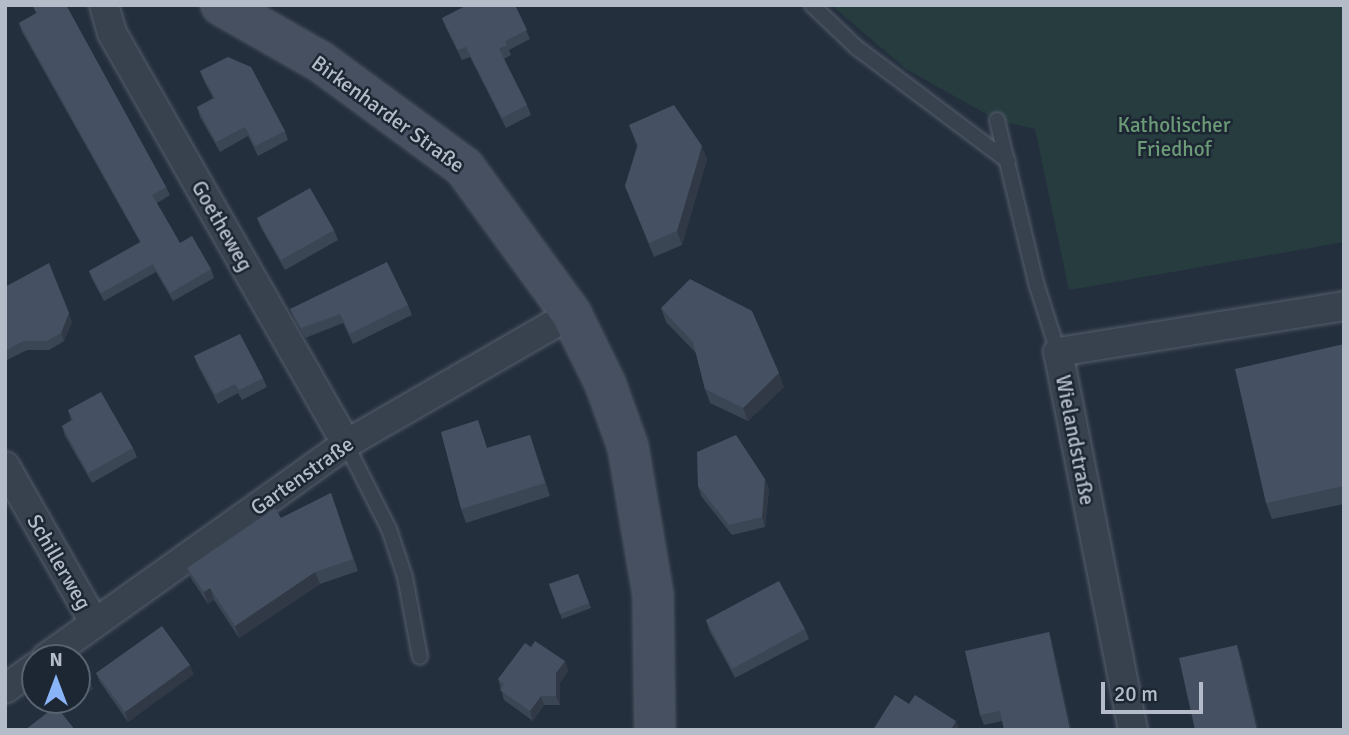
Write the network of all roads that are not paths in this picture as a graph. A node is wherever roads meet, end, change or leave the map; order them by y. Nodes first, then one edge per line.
1 (104, 5) edge
2 (221, 5) edge
3 (812, 5) edge
4 (997, 120) dead end
5 (1008, 161) junction
6 (1344, 306) edge
7 (571, 314) junction
8 (1058, 352) junction
9 (346, 444) junction
10 (5, 466) edge
11 (94, 622) junction
12 (65, 644) edge
13 (420, 657) dead end
14 (21, 678) edge
15 (5, 690) edge
16 (655, 730) edge
17 (1133, 730) edge

1 - 9 street, Goetheweg
2 - 7 main road, Birkenharder Straße
3 - 5 lane
4 - 5 lane
5 - 8 lane
6 - 8 street, Wielandstraße
7 - 9 street, Gartenstraße
7 - 16 main road, Birkenharder Straße
8 - 17 street, Wielandstraße
9 - 11 street, Gartenstraße
9 - 13 lane
10 - 11 street, Schillerweg
11 - 12 street, Gartenstraße
14 - 15 street

